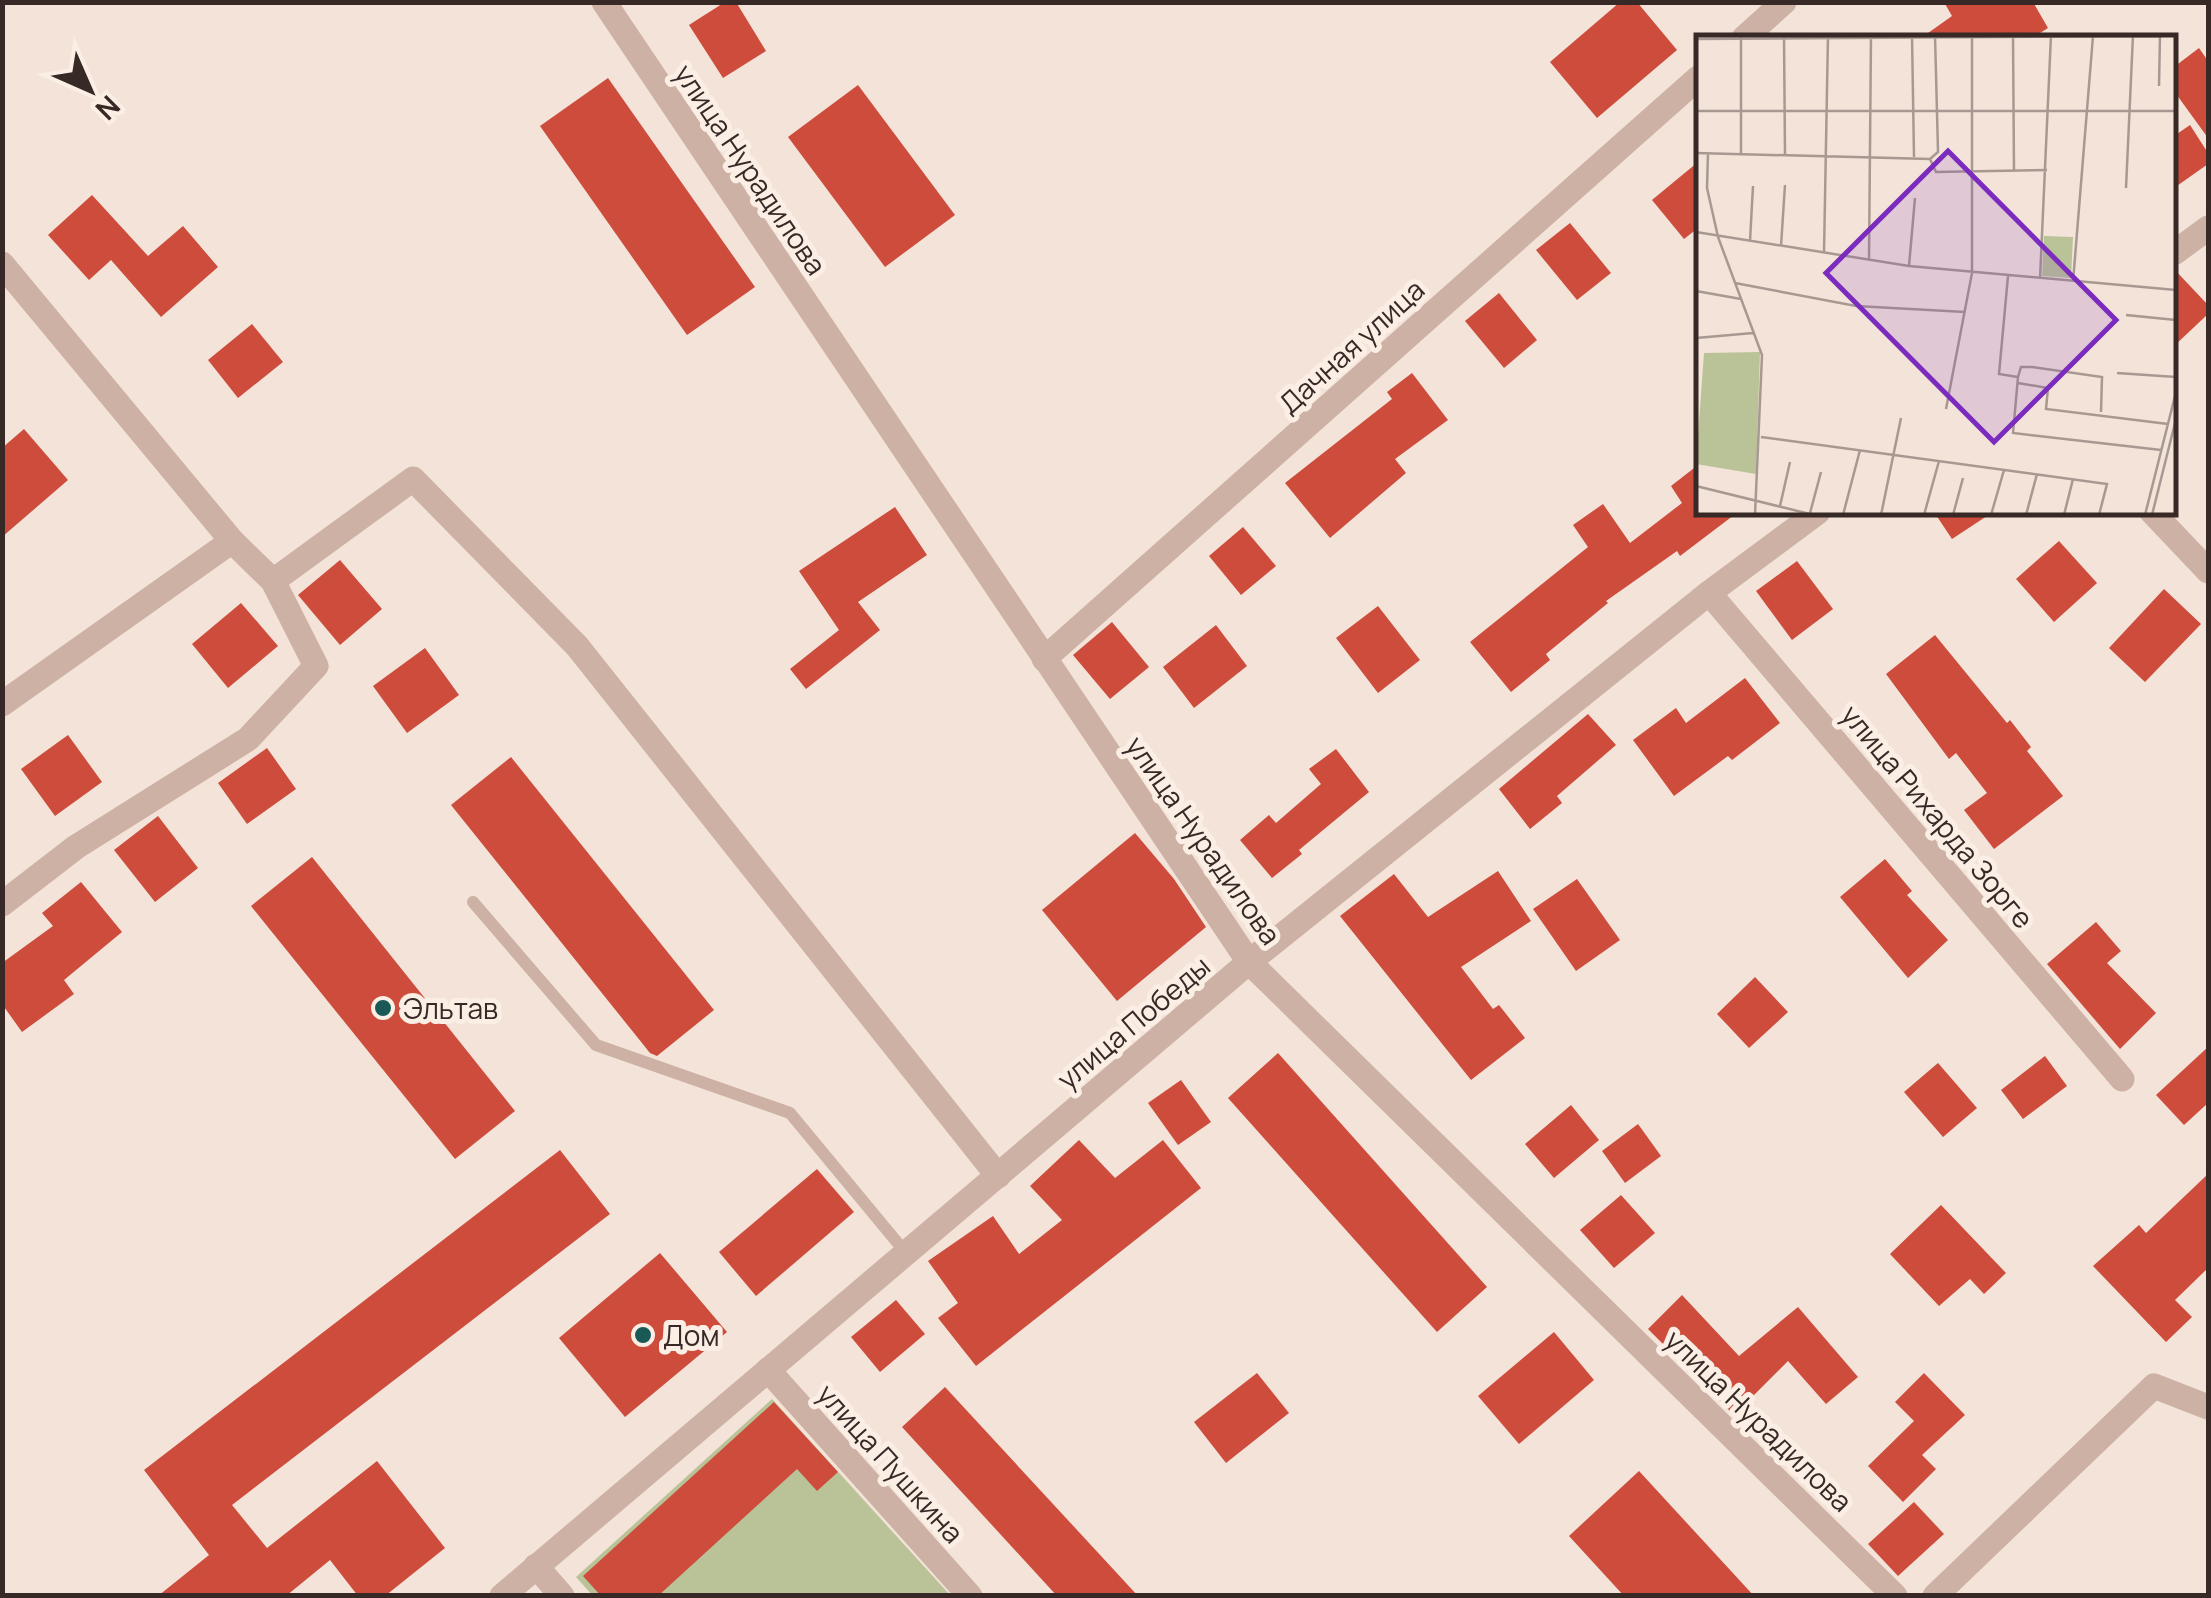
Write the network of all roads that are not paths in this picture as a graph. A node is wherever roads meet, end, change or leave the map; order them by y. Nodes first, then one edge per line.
1 (604, 2) edge
2 (1784, 2) edge
3 (1747, 35) edge
4 (1696, 80) edge
5 (2208, 228) edge
6 (2176, 252) edge
7 (2, 264) edge
8 (1814, 515) edge
9 (2155, 515) edge
10 (232, 541) junction
11 (2208, 571) edge
12 (273, 581) junction
13 (1709, 592) junction
14 (1044, 659) junction
15 (2, 704) edge
16 (473, 902) dead end
17 (2, 904) edge
18 (1250, 962) junction
19 (2122, 1079) dead end
20 (998, 1176) junction
21 (906, 1253) junction
22 (768, 1370) junction
23 (2208, 1407) edge
24 (536, 1566) junction
25 (502, 1596) edge
26 (562, 1596) edge
27 (970, 1596) edge
28 (1895, 1596) edge
29 (1935, 1596) edge

1 - 14 street, улица Нурадилова
2 - 3 street
4 - 14 street, Дачная улица
5 - 6 street
7 - 10 street
8 - 13 street, улица Победы
9 - 11 street
10 - 12 street
10 - 15 street
12 - 17 street
12 - 20 street
13 - 18 street, улица Победы
13 - 19 street, улица Рихарда Зорге
14 - 18 street, улица Нурадилова
16 - 21 lane
18 - 20 street, улица Победы
18 - 28 street, улица Нурадилова
20 - 21 street, улица Победы
21 - 22 street, улица Победы
22 - 24 street, улица Победы
22 - 27 street, улица Пушкина
23 - 29 street
24 - 25 street, улица Победы
24 - 26 street

